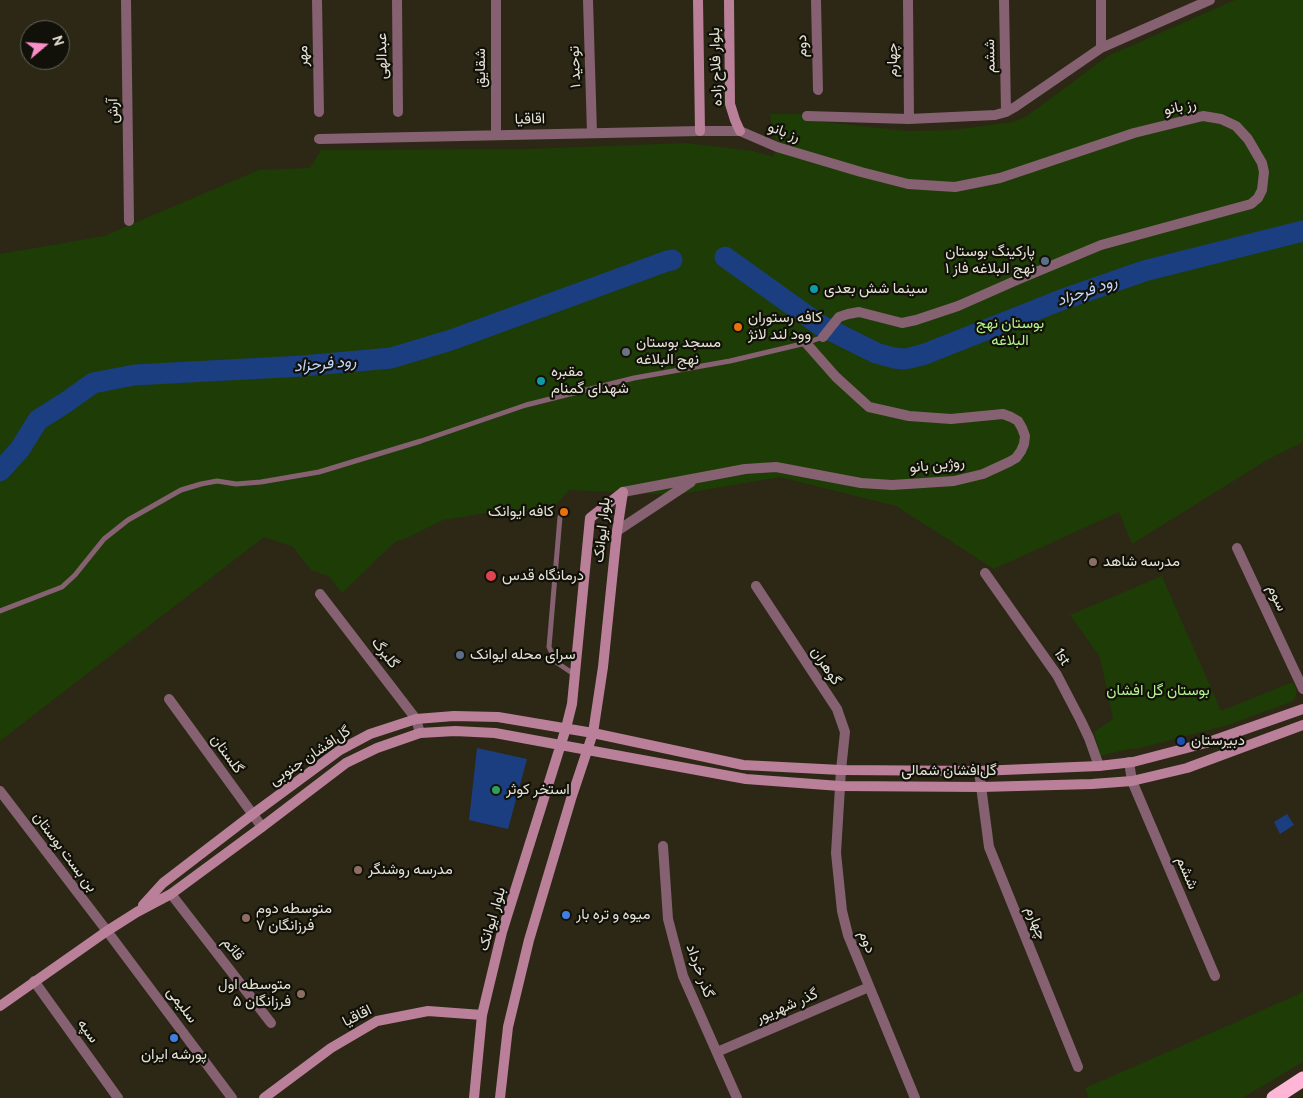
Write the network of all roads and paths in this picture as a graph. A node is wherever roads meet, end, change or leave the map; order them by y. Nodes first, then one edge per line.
1 (126, 0) edge
2 (317, 0) edge
3 (397, 0) edge
4 (496, 0) edge
5 (588, 0) edge
6 (698, 0) edge
7 (729, 0) edge
8 (816, 0) edge
9 (908, 0) edge
10 (1004, 0) edge
11 (1101, 0) edge
12 (1207, 1) edge
13 (1101, 48) junction
14 (818, 90) dead end
15 (319, 112) dead end
16 (398, 112) dead end
17 (1006, 112) junction
18 (807, 116) dead end
19 (909, 119) junction
20 (700, 130) junction
21 (740, 131) junction
22 (592, 133) junction
23 (496, 135) junction
24 (319, 139) dead end
25 (129, 221) dead end
26 (823, 336) joint
27 (806, 343) junction
28 (696, 478) junction
29 (624, 492) junction
30 (560, 517) dead end
31 (617, 531) junction
32 (1237, 548) dead end
33 (986, 573) dead end
34 (756, 586) dead end
35 (320, 594) dead end
36 (0, 611) edge
37 (575, 676) junction
38 (1303, 689) edge
39 (169, 698) dead end
40 (1303, 709) edge
41 (416, 719) junction
42 (1303, 725) edge
43 (566, 728) junction
44 (420, 733) junction
45 (593, 733) junction
46 (561, 744) junction
47 (588, 750) junction
48 (1129, 762) junction
49 (1099, 766) junction
50 (841, 770) junction
51 (979, 771) junction
52 (1132, 781) junction
53 (840, 786) junction
54 (981, 787) junction
55 (0, 791) edge
56 (253, 814) junction
57 (262, 827) junction
58 (663, 846) dead end
59 (171, 894) junction
60 (137, 912) junction
61 (107, 931) junction
62 (1215, 976) dead end
63 (34, 981) junction
64 (869, 986) junction
65 (0, 1006) edge
66 (482, 1015) junction
67 (272, 1023) dead end
68 (717, 1052) junction
69 (1078, 1067) dead end
70 (1303, 1079) edge
71 (118, 1098) edge
72 (232, 1098) edge
73 (264, 1098) edge
74 (474, 1098) edge
75 (500, 1098) edge
76 (737, 1098) edge
77 (915, 1098) edge
78 (1274, 1098) edge

1 - 25 street, آرش
2 - 15 street, مهر
3 - 16 street, عبدالهی
4 - 23 street, شقایق
5 - 22 street, توحید ۱
6 - 20 main road, بلوار فلاح زاده
7 - 21 main road, بلوار فلاح زاده
8 - 14 street, دوم
9 - 19 street, چهارم
10 - 17 street, ششم
11 - 13 street
12 - 13 street
13 - 17 street
17 - 19 street
18 - 19 street
20 - 21 street, اقاقیا
20 - 22 street, اقاقیا
21 - 26 street, رز بانو
22 - 23 street, اقاقیا
23 - 24 street, اقاقیا
26 - 27 lane
27 - 28 street, روژین بانو
27 - 36 lane
28 - 29 street
28 - 31 street
29 - 31 main road, بلوار ایوانک
29 - 37 main road, بلوار ایوانک
30 - 37 lane
31 - 45 main road, بلوار ایوانک
32 - 38 street, سوم
33 - 49 street, 1st
34 - 50 street, گوهران
35 - 41 street, گلبرگ
37 - 43 main road, بلوار ایوانک
39 - 56 street, گلستان
40 - 48 main road, گل‌افشان شمالی
41 - 43 main road, گل‌افشان جنوبی
41 - 44 street, گلبرگ
41 - 56 main road, گل‌افشان جنوبی
42 - 52 main road, گل‌افشان شمالی
43 - 45 main road, گل‌افشان شمالی
43 - 46 main road, بلوار ایوانک
44 - 46 main road, گل‌افشان جنوبی
44 - 57 main road, گل‌افشان جنوبی
45 - 47 main road, بلوار ایوانک
45 - 50 main road, گل‌افشان شمالی
46 - 47 main road, گل‌افشان جنوبی
46 - 66 main road, بلوار ایوانک
47 - 53 main road, گل‌افشان شمالی
47 - 75 main road, بلوار ایوانک
48 - 49 main road, گل‌افشان شمالی
48 - 52 street, ششم
49 - 51 main road, گل‌افشان شمالی
50 - 51 main road, گل‌افشان شمالی
50 - 53 street, گوهران
51 - 54 street, چهارم
52 - 54 main road, گل‌افشان شمالی
52 - 62 street, ششم
53 - 54 main road, گل‌افشان شمالی
53 - 64 street, دوم
54 - 69 street, چهارم
55 - 61 street, بن بست بوستان
56 - 57 street, گلستان
56 - 60 main road, گل‌افشان جنوبی
57 - 59 main road, گل‌افشان جنوبی
58 - 68 street, گذر خرداد
59 - 60 main road, گل‌افشان جنوبی
59 - 67 street, قائم
60 - 61 main road, گل‌افشان جنوبی
61 - 63 main road, گل‌افشان جنوبی
61 - 72 street, سلیمی
63 - 65 main road, گل‌افشان جنوبی
63 - 71 street, سپه
64 - 68 street, گذر شهریور
64 - 77 street, دوم
66 - 73 main road, اقاقیا
66 - 74 main road, بلوار ایوانک
68 - 76 street, گذر خرداد
70 - 78 highway

